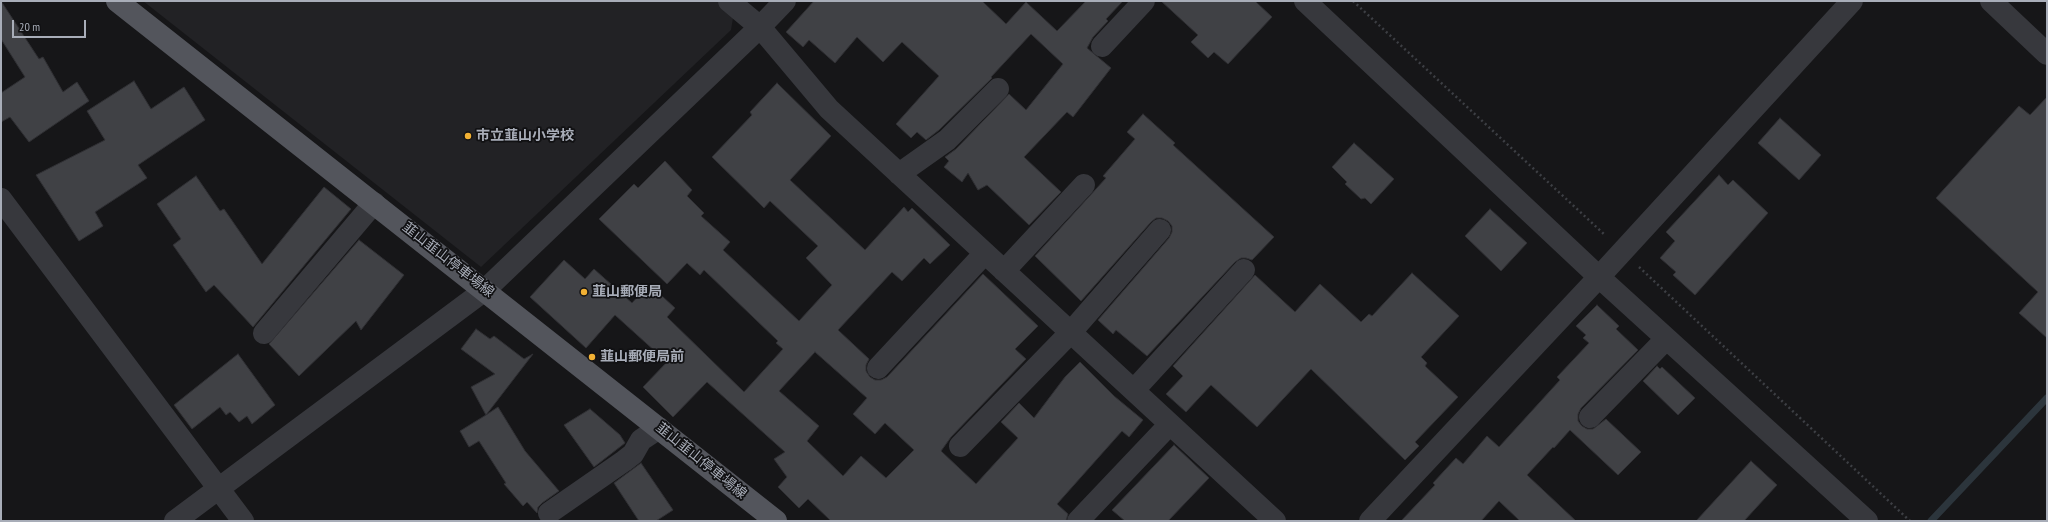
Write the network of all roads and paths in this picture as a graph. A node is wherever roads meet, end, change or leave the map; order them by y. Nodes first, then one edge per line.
1 (118, 1) edge
2 (729, 1) edge
3 (784, 1) edge
4 (1144, 1) edge
5 (1305, 1) edge
6 (1852, 1) edge
7 (1991, 1) edge
8 (760, 27) junction
9 (1102, 46) dead end
10 (2047, 54) edge
11 (998, 89) dead end
12 (899, 174) junction
13 (1084, 185) dead end
14 (1, 199) edge
15 (374, 203) junction
16 (1160, 230) dead end
17 (985, 253) junction
18 (1244, 270) dead end
19 (1004, 271) junction
20 (1599, 277) junction
21 (485, 290) junction
22 (1071, 332) junction
23 (264, 333) dead end
24 (1666, 339) junction
25 (878, 368) dead end
26 (1134, 390) junction
27 (1590, 418) dead end
28 (1170, 424) junction
29 (659, 428) junction
30 (960, 446) dead end
31 (219, 488) junction
32 (549, 513) dead end
33 (175, 521) edge
34 (243, 521) edge
35 (776, 521) edge
36 (1078, 521) edge
37 (1275, 521) edge
38 (1370, 521) edge
39 (1867, 521) edge

1 - 15 main road, 韮山韮山停車場線
2 - 8 street
3 - 8 street
4 - 9 street
5 - 20 street
6 - 20 street
7 - 10 street
8 - 12 street
8 - 21 street
11 - 12 street
12 - 17 street
13 - 19 street
14 - 31 street
15 - 21 main road, 韮山韮山停車場線
15 - 23 street
16 - 22 street
17 - 19 street
17 - 25 street
18 - 26 street
19 - 22 street
20 - 24 street
20 - 38 street
21 - 29 main road, 韮山韮山停車場線
21 - 31 street
22 - 26 street
22 - 30 street
24 - 27 street
24 - 39 street
26 - 28 street
28 - 36 street
28 - 37 street
29 - 32 street
29 - 35 main road, 韮山韮山停車場線
31 - 33 street
31 - 34 street

